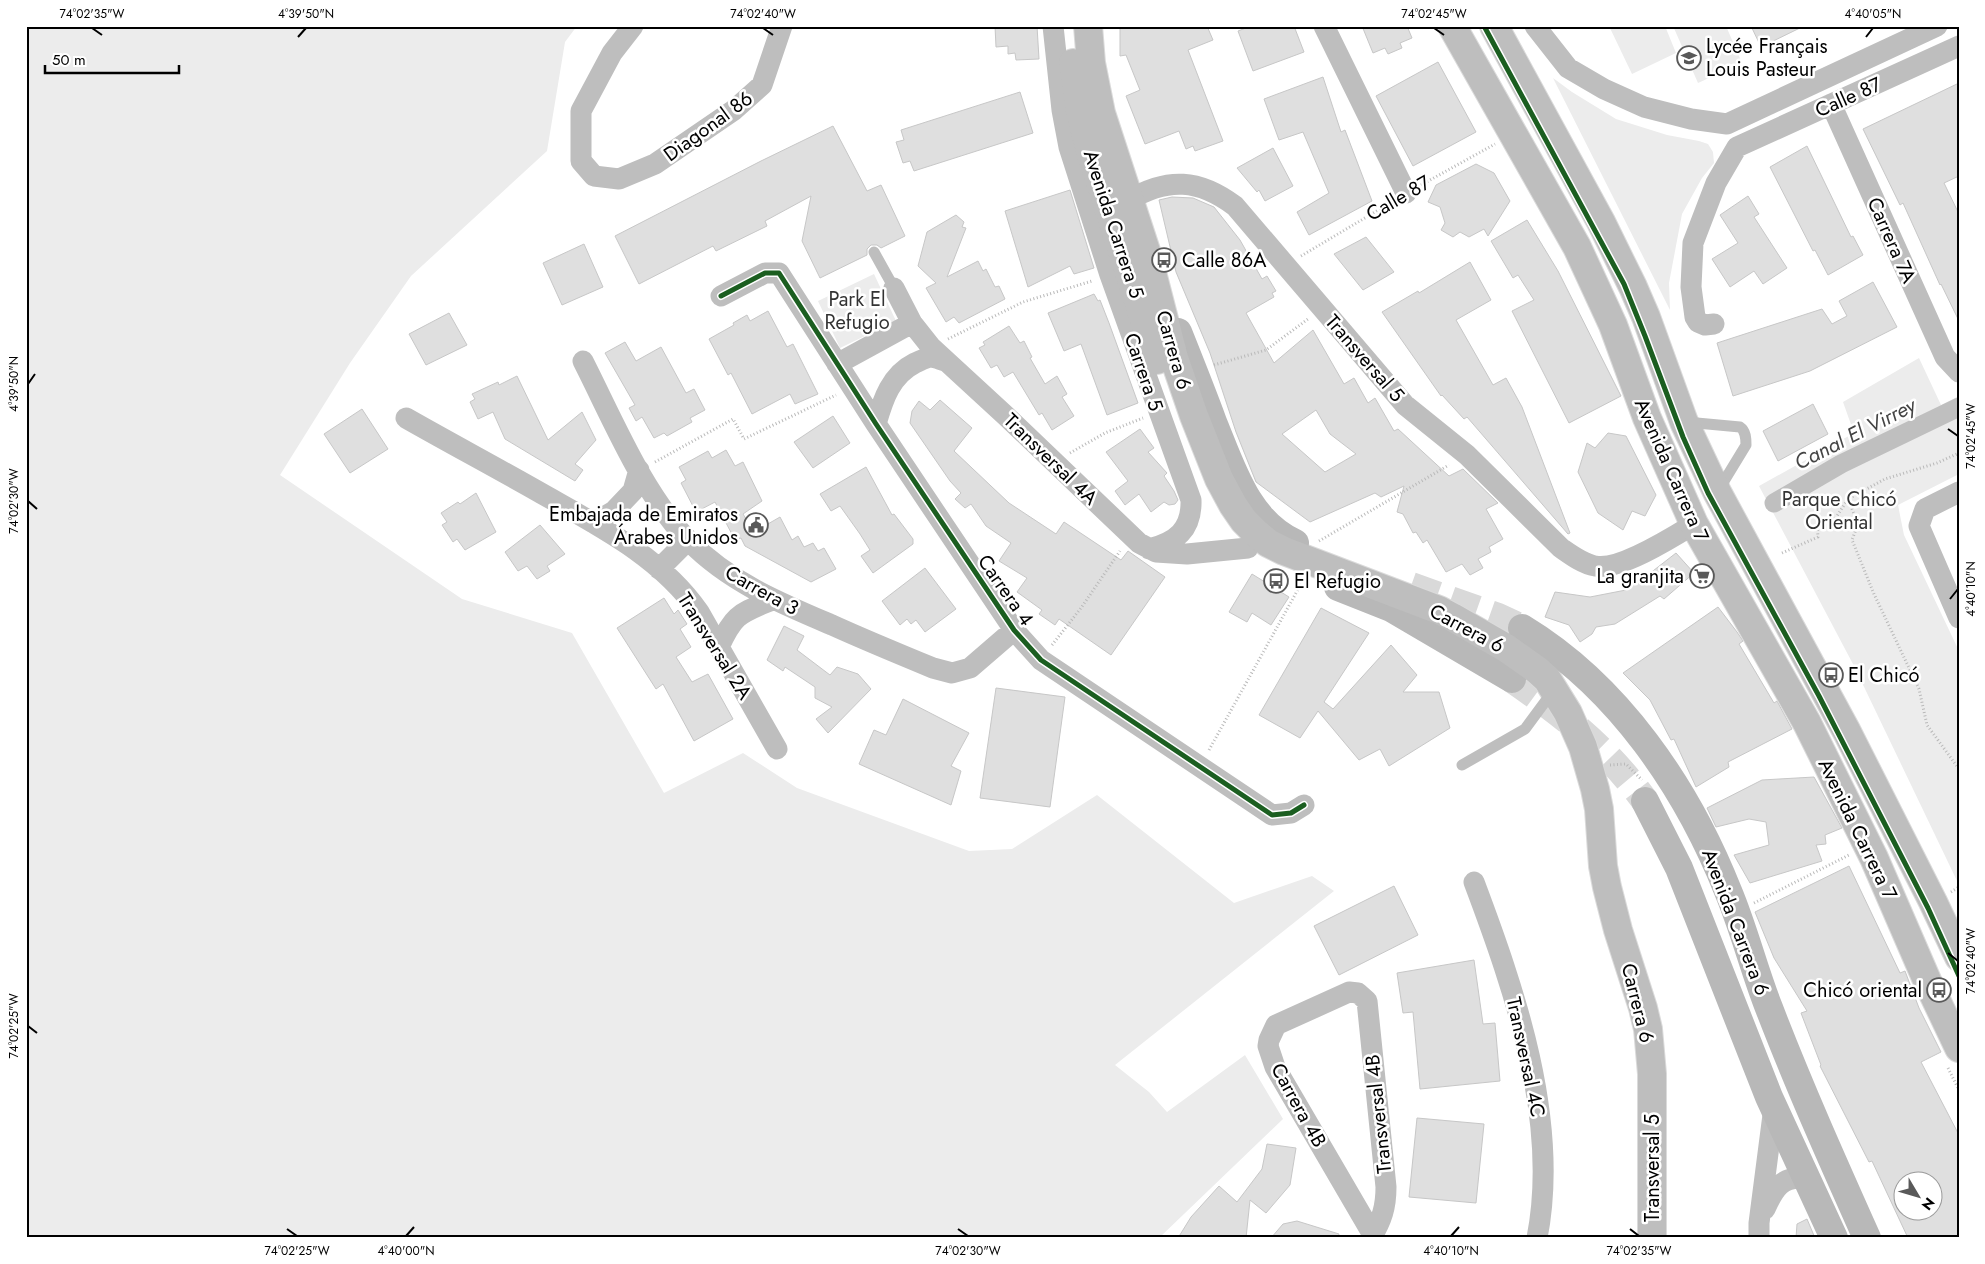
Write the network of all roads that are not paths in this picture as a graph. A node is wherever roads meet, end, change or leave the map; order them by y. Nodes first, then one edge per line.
1 (633, 26) edge
2 (782, 26) edge
3 (1053, 26) edge
4 (1070, 26) edge
5 (1088, 26) edge
6 (1324, 26) edge
7 (1452, 26) edge
8 (1494, 26) edge
9 (1535, 26) edge
10 (1937, 26) edge
11 (1959, 46) edge
12 (1832, 104) junction
13 (1727, 124) junction
14 (1738, 147) junction
15 (1406, 193) road end
16 (1129, 200) junction
17 (874, 252) dead end
18 (1148, 257) junction
19 (894, 288) joint
20 (721, 296) dead end
21 (912, 324) junction
22 (1714, 324) dead end
23 (938, 354) junction
24 (583, 362) dead end
25 (838, 364) junction
26 (1959, 372) edge
27 (406, 418) dead end
28 (1684, 422) junction
29 (876, 424) junction
30 (639, 470) junction
31 (1717, 492) junction
32 (1959, 492) edge
33 (594, 523) junction
34 (1694, 524) junction
35 (688, 540) junction
36 (1248, 548) junction
37 (1149, 549) junction
38 (659, 569) junction
39 (1374, 573) dead end
40 (1338, 587) junction
41 (772, 600) junction
42 (1412, 601) junction
43 (1959, 618) edge
44 (1522, 628) tunnel mouth
45 (1014, 630) junction
46 (719, 647) junction
47 (1512, 679) tunnel mouth
48 (1554, 689) junction
49 (777, 749) dead end
50 (1462, 765) dead end
51 (1645, 792) tunnel mouth
52 (1304, 805) dead end
53 (1474, 882) dead end
54 (1959, 957) edge
55 (1358, 993) joint
56 (1959, 1048) edge
57 (1652, 1098) joint
58 (1774, 1108) junction
59 (1806, 1179) junction
60 (1759, 1230) edge
61 (1372, 1236) edge
62 (1537, 1238) edge
63 (1652, 1238) edge
64 (1834, 1238) edge
65 (1867, 1238) edge

1 - 2 street, Diagonal 86
3 - 37 street, Carrera 5
4 - 36 main road, Avenida Carrera 5
5 - 16 main road, Avenida Carrera 5
6 - 15 street
7 - 34 main road, Avenida Carrera 7
8 - 28 main road, Avenida Carrera 7
9 - 13 street
10 - 13 street, Calle 87
11 - 12 street, Calle 87
12 - 14 street, Calle 87
12 - 26 street, Carrera 7A
13 - 14 street
14 - 22 street
16 - 18 main road, Avenida Carrera 5
16 - 34 street, Transversal 5
17 - 19 lane
18 - 39 main road, Avenida Carrera 5
18 - 42 main road, Carrera 6
19 - 21 street, Transversal 4A
20 - 25 street, Carrera 4
21 - 23 street, Transversal 4A
21 - 25 street
23 - 29 street
23 - 37 street, Transversal 4A
24 - 30 street, Carrera 3
25 - 29 street, Carrera 4
27 - 33 street, Transversal 2A
28 - 31 main road, Avenida Carrera 7
28 - 31 lane
29 - 45 street, Carrera 4
30 - 33 street
30 - 35 street, Carrera 3
31 - 54 main road, Avenida Carrera 7
32 - 43 street
33 - 38 street, Transversal 2A
34 - 56 main road, Avenida Carrera 7
35 - 38 street
35 - 41 street, Carrera 3
36 - 37 street, Transversal 4A
36 - 40 main road
38 - 46 street, Transversal 2A
40 - 42 main road
40 - 47 main road
41 - 45 street, Carrera 3
41 - 46 street
42 - 48 main road, Carrera 6
44 - 65 main road, Avenida Carrera 6
45 - 52 street, Carrera 4
46 - 49 street, Transversal 2A
48 - 50 lane
48 - 57 main road, Carrera 6
51 - 58 main road, Avenida Carrera 6
53 - 62 street, Transversal 4C
55 - 61 street, Transversal 4B
55 - 61 street, Carrera 4B
57 - 63 main road, Transversal 5
58 - 59 main road, Avenida Carrera 6
58 - 60 street
59 - 60 street
59 - 64 main road, Avenida Carrera 6

